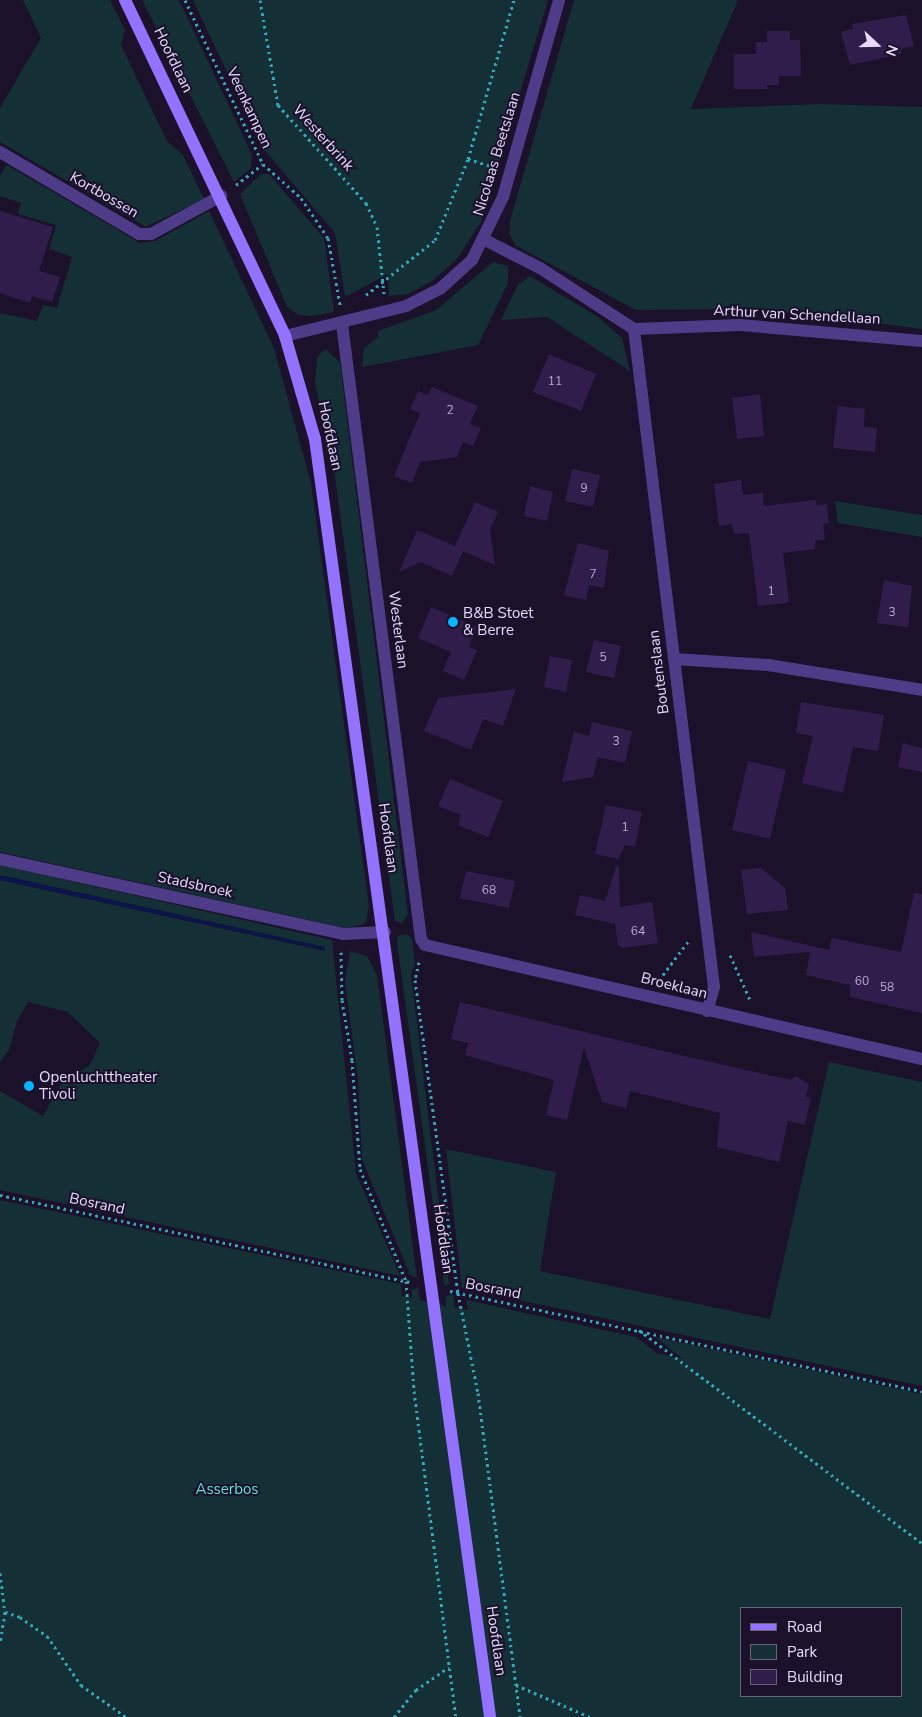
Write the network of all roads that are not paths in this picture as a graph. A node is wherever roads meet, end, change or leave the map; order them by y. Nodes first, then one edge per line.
1 (125, 0) edge
2 (559, 0) edge
3 (0, 152) edge
4 (221, 196) junction
5 (485, 240) junction
6 (342, 324) junction
7 (634, 329) junction
8 (285, 336) junction
9 (922, 341) edge
10 (674, 659) junction
11 (922, 690) edge
12 (0, 859) edge
13 (385, 932) junction
14 (421, 939) joint
15 (707, 1011) junction
16 (922, 1059) edge
17 (490, 1717) edge

1 - 4 street, Hoofdlaan
2 - 5 street, Nicolaas Beetslaan
3 - 4 street, Kortbossen
4 - 8 street, Hoofdlaan
5 - 6 street, Nicolaas Beetslaan
5 - 7 street
6 - 8 street, Nicolaas Beetslaan
6 - 14 street, Westerlaan
7 - 9 street, Arthur van Schendellaan
7 - 10 street, Boutenslaan
8 - 13 street, Hoofdlaan
10 - 11 street
10 - 15 street, Boutenslaan
12 - 13 street, Stadsbroek
13 - 17 street, Hoofdlaan
14 - 15 street, Broeklaan
15 - 16 street, Broeklaan

